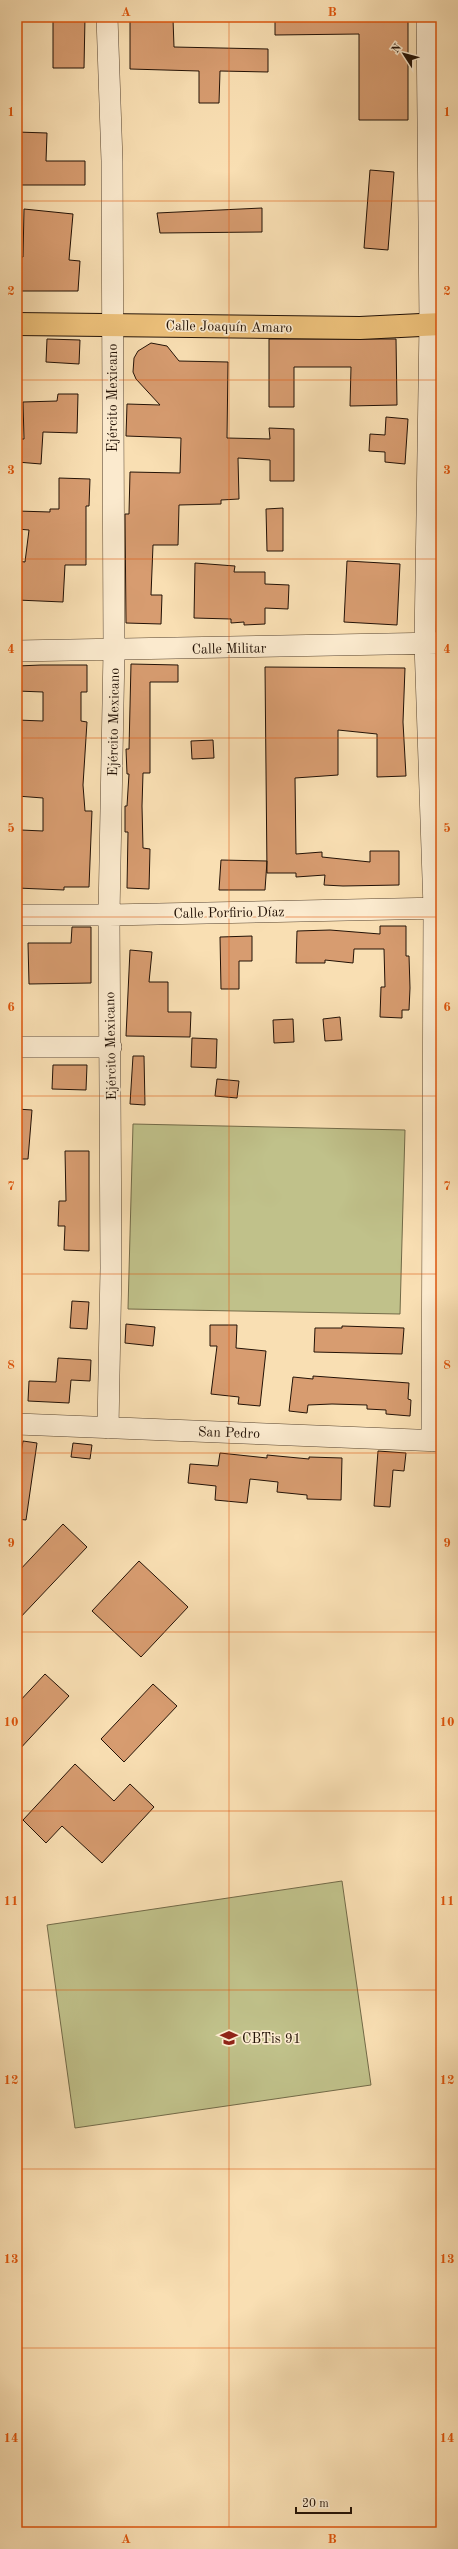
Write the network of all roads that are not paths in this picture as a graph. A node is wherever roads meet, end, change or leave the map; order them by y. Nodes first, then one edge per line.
1 (107, 17) edge
2 (427, 17) edge
3 (17, 324) edge
4 (436, 324) edge
5 (112, 325) junction
6 (433, 643) edge
7 (17, 651) edge
8 (114, 651) junction
9 (437, 908) edge
10 (17, 915) edge
11 (109, 915) junction
12 (17, 1047) edge
13 (111, 1047) junction
14 (437, 1182) edge
15 (17, 1424) edge
16 (108, 1428) junction
17 (436, 1441) edge

1 - 5 street, Ejército Mexicano
2 - 4 street
3 - 5 main road, Calle Joaquín Amaro
4 - 5 main road, Calle Joaquín Amaro
4 - 6 street
5 - 8 street, Ejército Mexicano
6 - 8 street, Calle Militar
6 - 9 street
7 - 8 street, Calle Militar
8 - 11 street, Ejército Mexicano
9 - 11 street, Calle Porfirio Díaz
9 - 14 street
10 - 11 street, Calle Porfirio Díaz
11 - 13 street, Ejército Mexicano
12 - 13 street
13 - 16 street, Ejército Mexicano
14 - 17 street
15 - 16 street, San Pedro
16 - 17 street, San Pedro

